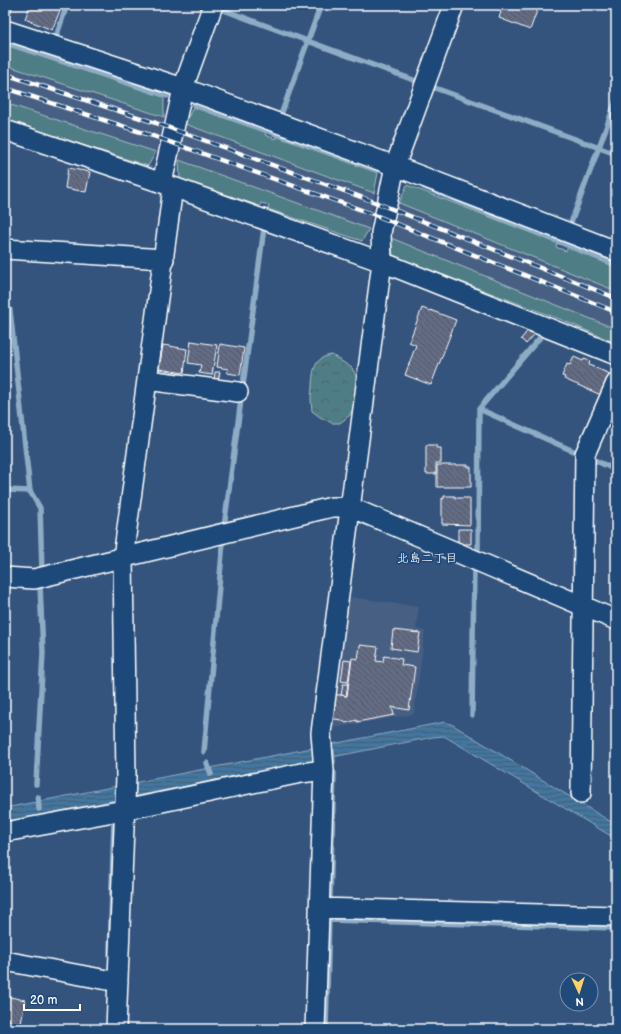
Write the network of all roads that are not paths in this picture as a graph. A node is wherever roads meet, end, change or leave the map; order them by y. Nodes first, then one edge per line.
1 (213, 5) edge
2 (454, 5) edge
3 (5, 30) edge
4 (183, 88) junction
5 (5, 130) edge
6 (395, 166) junction
7 (167, 185) junction
8 (5, 249) edge
9 (616, 251) edge
10 (164, 258) junction
11 (382, 262) junction
12 (616, 355) edge
13 (147, 380) junction
14 (616, 383) edge
15 (238, 392) dead end
16 (350, 507) junction
17 (123, 558) junction
18 (5, 577) edge
19 (584, 606) junction
20 (616, 620) edge
21 (324, 768) junction
22 (581, 793) dead end
23 (125, 807) junction
24 (5, 832) edge
25 (319, 908) junction
26 (616, 916) edge
27 (5, 961) edge
28 (118, 982) junction
29 (116, 1029) edge
30 (315, 1029) edge

1 - 4 street
2 - 6 street
3 - 4 street
4 - 6 street
4 - 7 street
5 - 7 street
6 - 9 street
6 - 11 street
7 - 10 street
7 - 11 street
8 - 10 street
10 - 13 street
11 - 12 street
11 - 16 street
13 - 15 street
13 - 17 street
14 - 19 street
16 - 17 street
16 - 19 street
16 - 21 street
17 - 18 street
17 - 23 street
19 - 20 street
19 - 22 street
21 - 23 street
21 - 25 street
23 - 24 street
23 - 28 street
25 - 26 street
25 - 30 street
27 - 28 street
28 - 29 street

